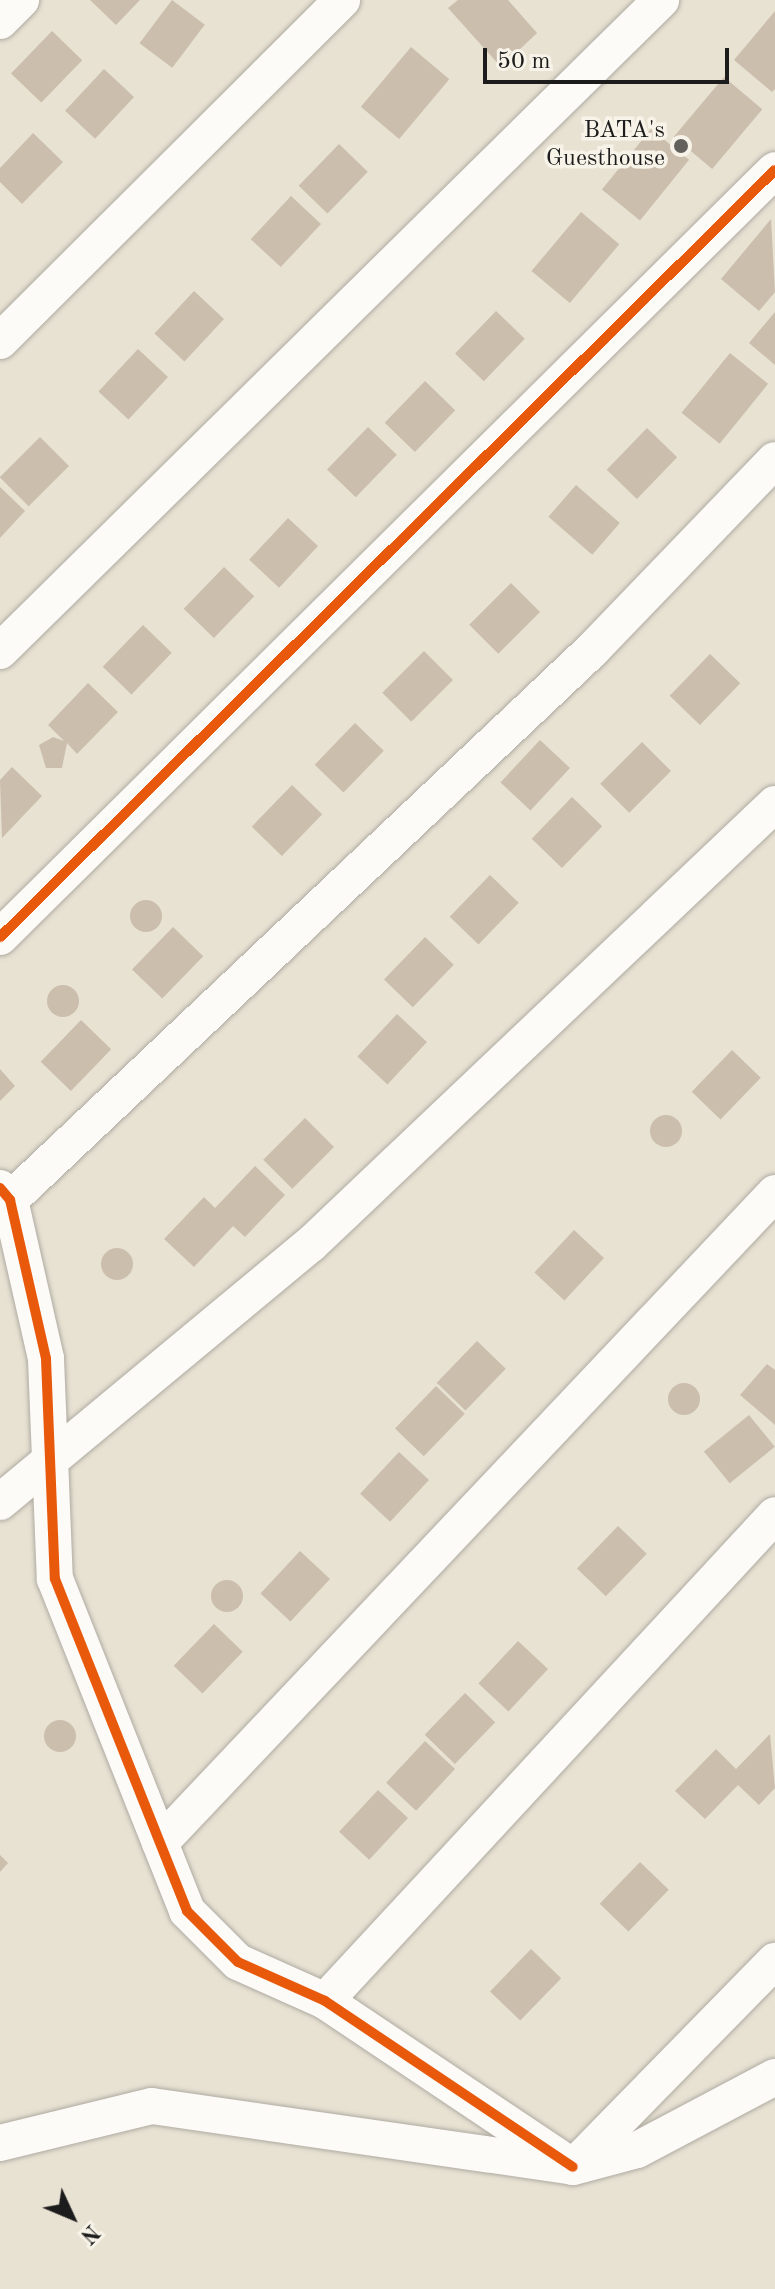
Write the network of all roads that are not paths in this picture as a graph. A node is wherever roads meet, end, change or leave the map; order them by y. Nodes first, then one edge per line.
1 (21, 0) edge
2 (342, 0) edge
3 (661, 0) edge
4 (0, 21) edge
5 (775, 170) edge
6 (0, 341) edge
7 (775, 460) edge
8 (0, 651) edge
9 (775, 804) edge
10 (0, 937) edge
11 (775, 1193) edge
12 (5, 1194) edge
13 (47, 1459) junction
14 (0, 1502) edge
15 (775, 1515) edge
16 (160, 1843) junction
17 (775, 1961) edge
18 (325, 2001) junction
19 (775, 2077) edge
20 (0, 2143) edge
21 (573, 2167) junction

1 - 4 street
2 - 6 street
3 - 8 street
5 - 10 street
7 - 12 street
9 - 13 street
11 - 16 street
12 - 13 street
13 - 14 street
13 - 16 street
15 - 18 street
16 - 18 street
17 - 21 street
18 - 21 street
19 - 21 street
20 - 21 street

